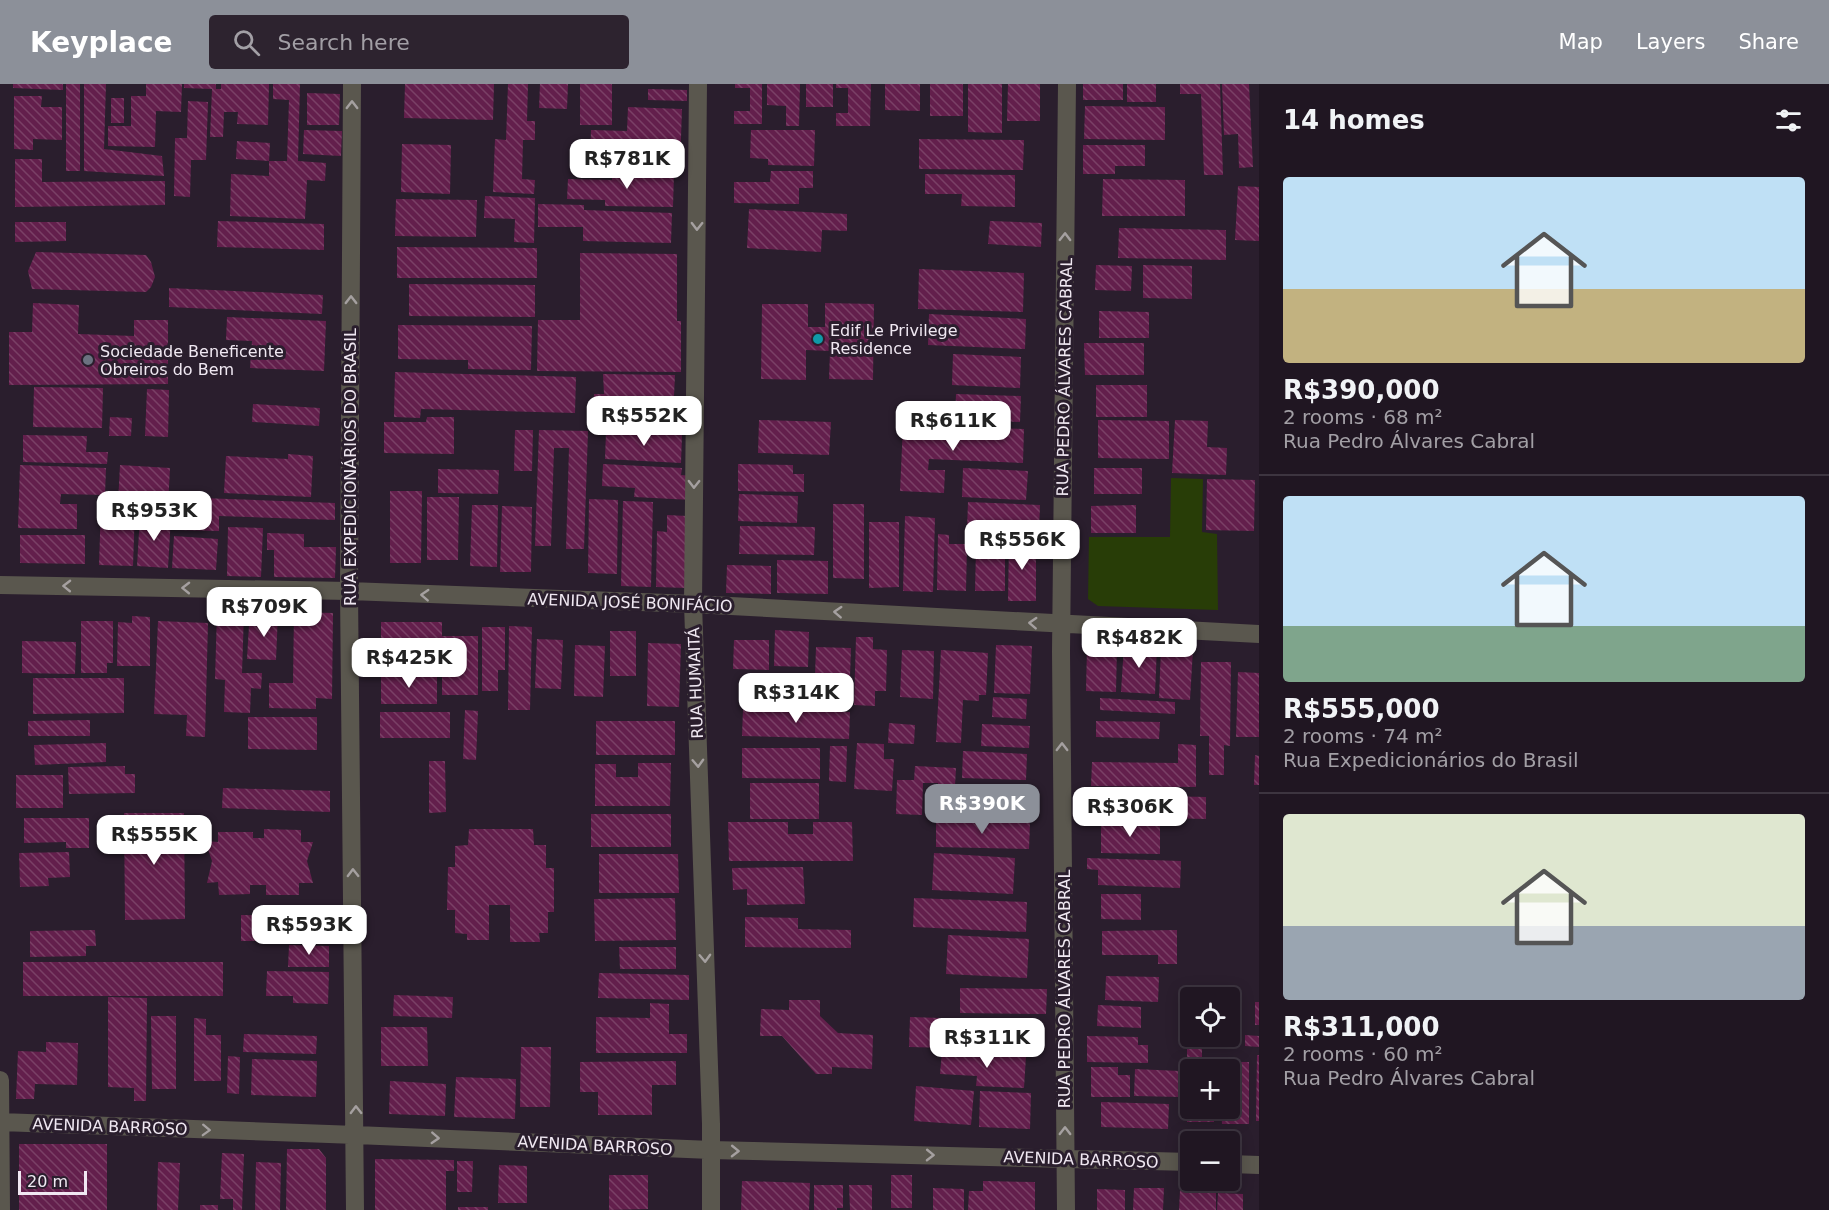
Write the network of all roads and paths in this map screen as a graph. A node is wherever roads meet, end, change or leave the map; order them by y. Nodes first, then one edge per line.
1 (352, 84) edge
2 (699, 84) edge
3 (1067, 84) edge
4 (0, 585) edge
5 (349, 591) junction
6 (693, 604) junction
7 (1062, 625) junction
8 (1259, 634) edge
9 (0, 1080) edge
10 (0, 1122) edge
11 (356, 1135) junction
12 (711, 1150) junction
13 (1065, 1158) junction
14 (1180, 1162) edge
15 (1240, 1164) edge
16 (1259, 1165) edge
17 (0, 1210) edge
18 (356, 1210) edge
19 (711, 1210) edge
20 (1066, 1210) edge

5 -> 1 street, RUA EXPEDICIONÁRIOS DO BRASIL
2 -> 6 street, RUA HUMAITÁ
7 -> 3 street, RUA PEDRO ÁLVARES CABRAL
5 -> 4 street, AVENIDA JOSÉ BONIFÁCIO
6 -> 5 street, AVENIDA JOSÉ BONIFÁCIO
11 -> 5 street, RUA EXPEDICIONÁRIOS DO BRASIL
7 -> 6 street, AVENIDA JOSÉ BONIFÁCIO
6 -> 12 street, RUA HUMAITÁ
7 - 8 street, AVENIDA JOSÉ BONIFÁCIO
13 -> 7 street, RUA PEDRO ÁLVARES CABRAL
9 - 10 street
10 -> 11 street, AVENIDA BARROSO
10 - 17 street
11 -> 12 street, AVENIDA BARROSO
11 - 18 street, RUA EXPEDICIONÁRIOS DO BRASIL
12 -> 13 street, AVENIDA BARROSO
12 - 19 street, RUA HUMAITÁ
13 - 14 street, AVENIDA BARROSO
13 - 20 street, RUA PEDRO ÁLVARES CABRAL
15 - 16 street

